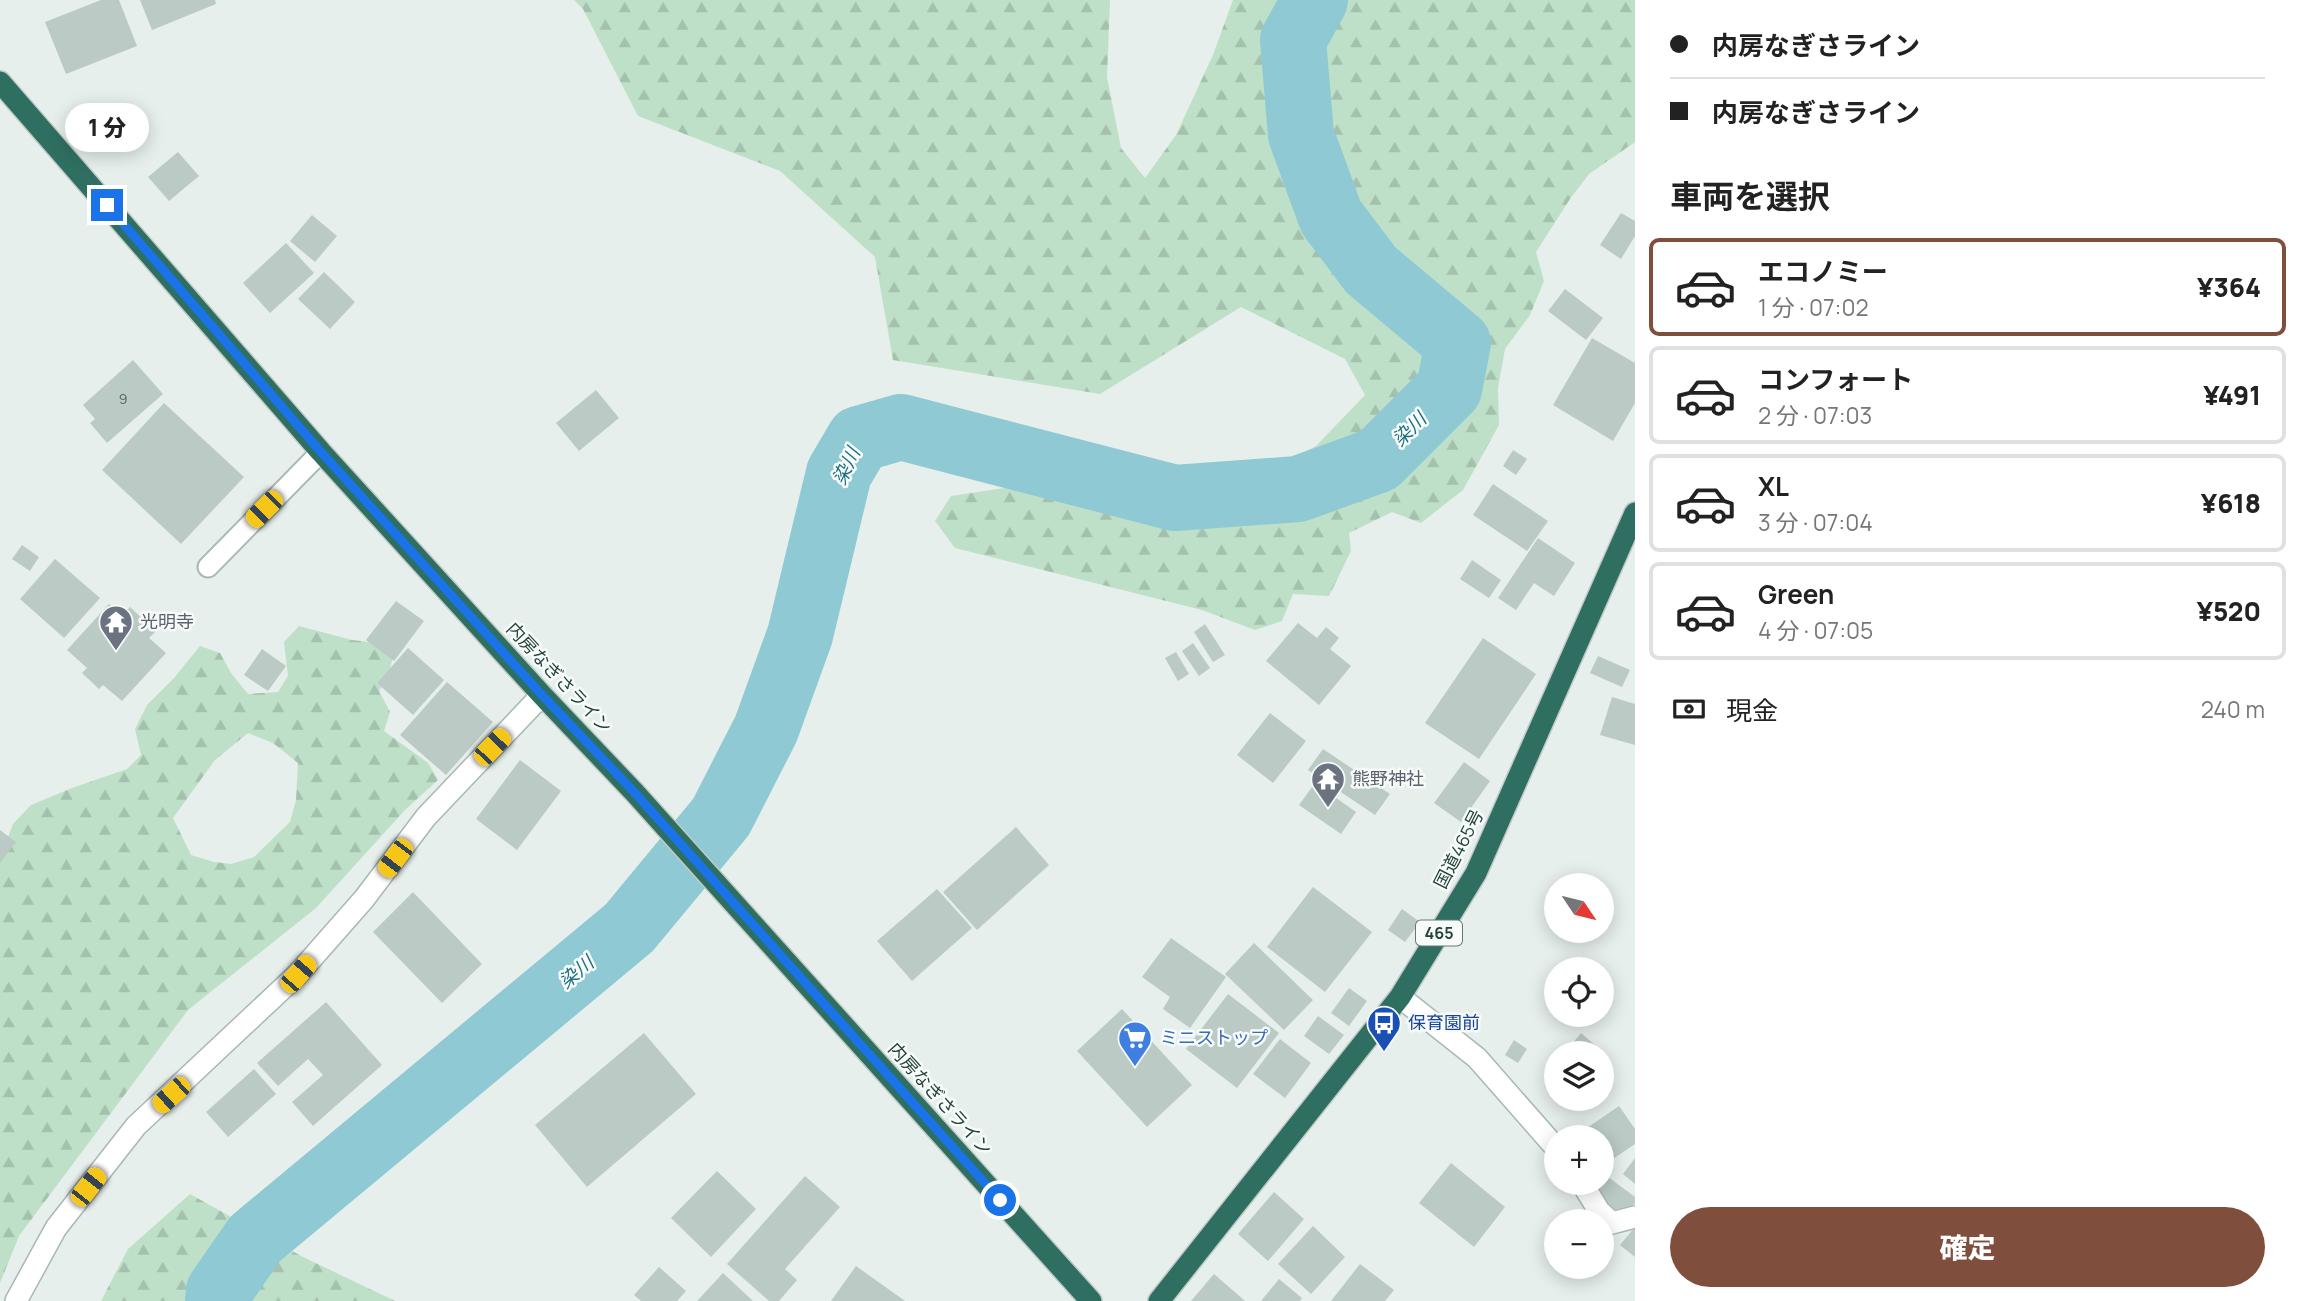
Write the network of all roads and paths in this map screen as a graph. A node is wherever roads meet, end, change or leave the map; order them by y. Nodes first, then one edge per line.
1 (0, 82) edge
2 (321, 452) junction
3 (1635, 513) edge
4 (208, 567) dead end
5 (542, 695) junction
6 (1399, 997) junction
7 (1544, 1134) edge
8 (1589, 1195) edge
9 (1635, 1217) edge
10 (16, 1301) edge
11 (1091, 1301) edge
12 (1158, 1301) edge

1 - 2 highway, 内房なぎさライン
2 - 4 lane
2 - 5 highway, 内房なぎさライン
3 - 6 highway, 国道465号 / 465
5 - 10 street
5 - 11 highway, 内房なぎさライン
6 - 7 street
6 - 12 highway, 国道465号 / 465
8 - 9 street

